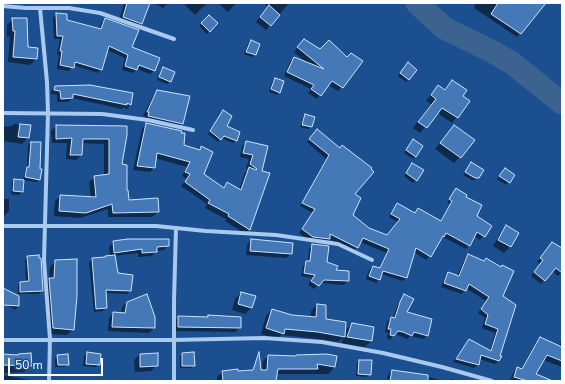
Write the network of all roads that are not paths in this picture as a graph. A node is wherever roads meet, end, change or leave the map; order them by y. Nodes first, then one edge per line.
1 (26, 3) edge
2 (3, 6) edge
3 (26, 8) junction
4 (40, 8) junction
5 (174, 39) dead end
6 (3, 113) edge
7 (48, 113) junction
8 (193, 130) dead end
9 (45, 225) junction
10 (3, 226) edge
11 (176, 228) junction
12 (372, 260) dead end
13 (50, 339) junction
14 (3, 340) edge
15 (174, 340) junction
16 (49, 381) edge
17 (174, 381) edge
18 (492, 381) edge

1 - 3 street
2 - 3 street
3 - 4 street
4 - 5 street
4 - 7 street
6 - 7 street
7 - 8 street
7 - 9 street
9 - 10 street
9 - 11 street
9 - 13 street
11 - 12 street
11 - 15 street
13 - 14 street
13 - 15 street
13 - 16 street
15 - 17 street
15 - 18 street

